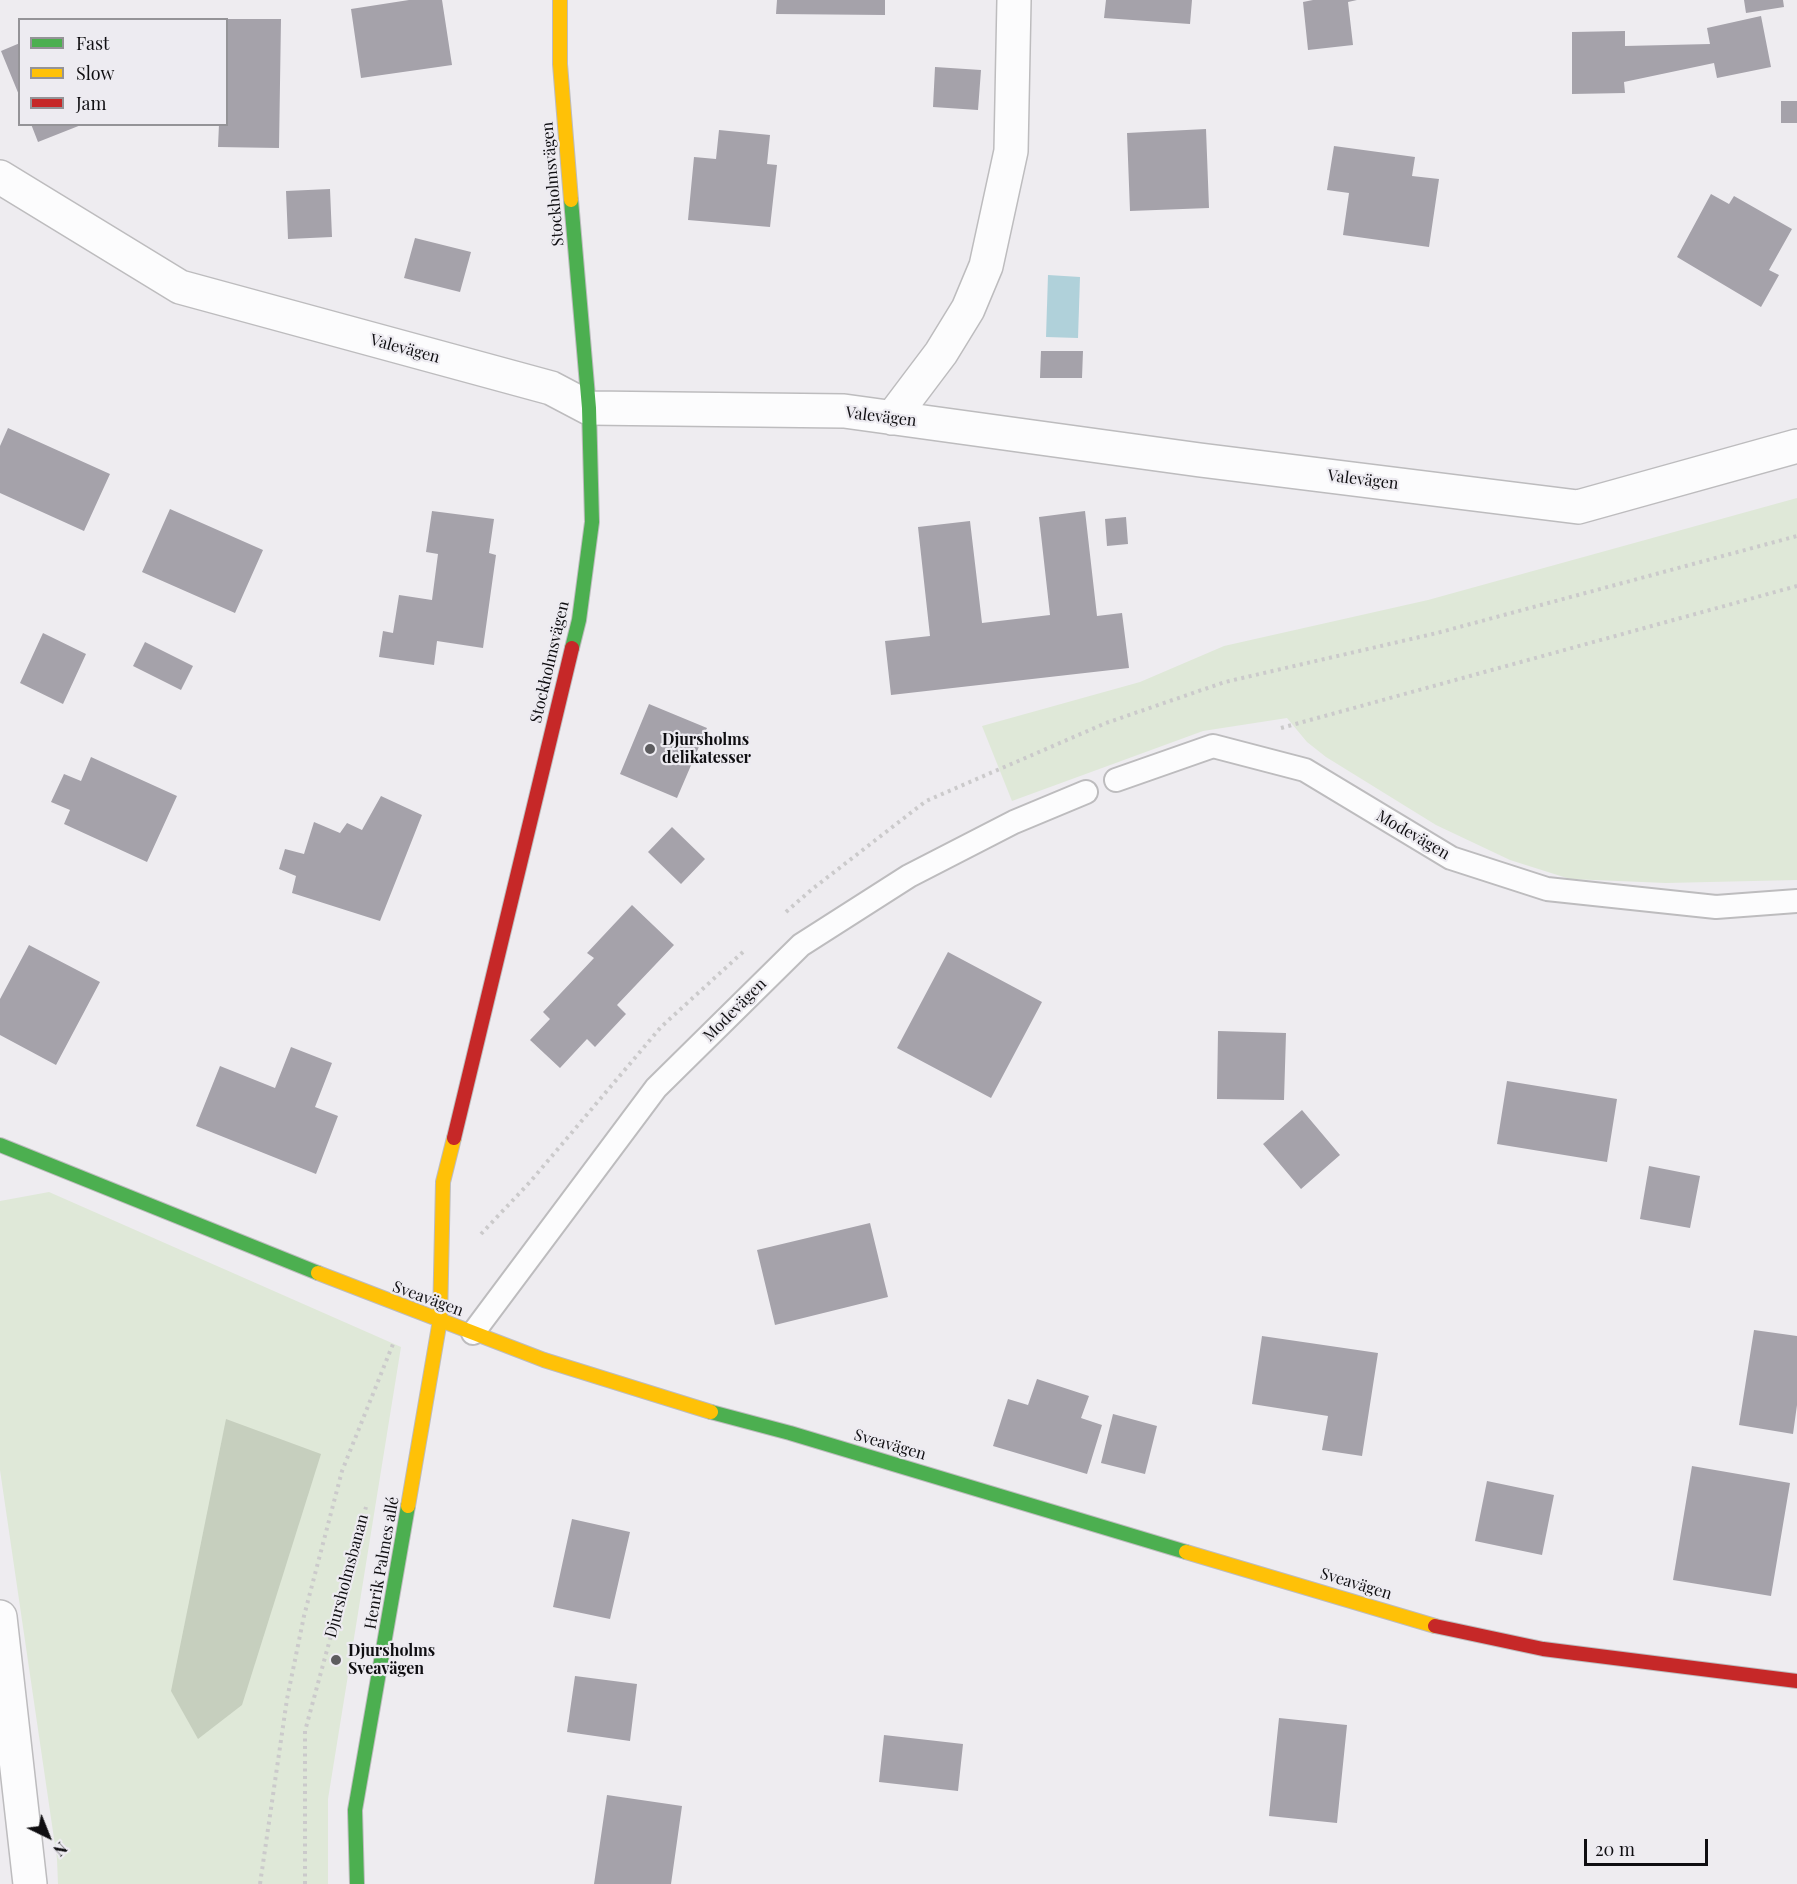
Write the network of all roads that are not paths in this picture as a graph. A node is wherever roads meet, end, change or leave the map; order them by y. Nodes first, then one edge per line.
1 (560, 0) edge
2 (1014, 0) edge
3 (0, 177) edge
4 (588, 408) junction
5 (892, 418) junction
6 (1797, 446) edge
7 (1116, 780) dead end
8 (1086, 792) dead end
9 (1797, 902) edge
10 (0, 1145) edge
11 (440, 1320) junction
12 (473, 1333) junction
13 (0, 1617) edge
14 (1797, 1681) edge
15 (30, 1884) edge
16 (357, 1884) edge

1 - 4 street, Stockholmsvägen
2 - 5 street
3 - 4 street, Valevägen
4 - 5 street, Valevägen
4 - 11 street, Stockholmsvägen
5 - 6 street, Valevägen
7 - 9 lane, Modevägen
8 - 12 lane, Modevägen
10 - 11 street, Sveavägen
11 - 12 street, Sveavägen
11 - 16 street, Henrik Palmes allé
12 - 14 street, Sveavägen
13 - 15 street

